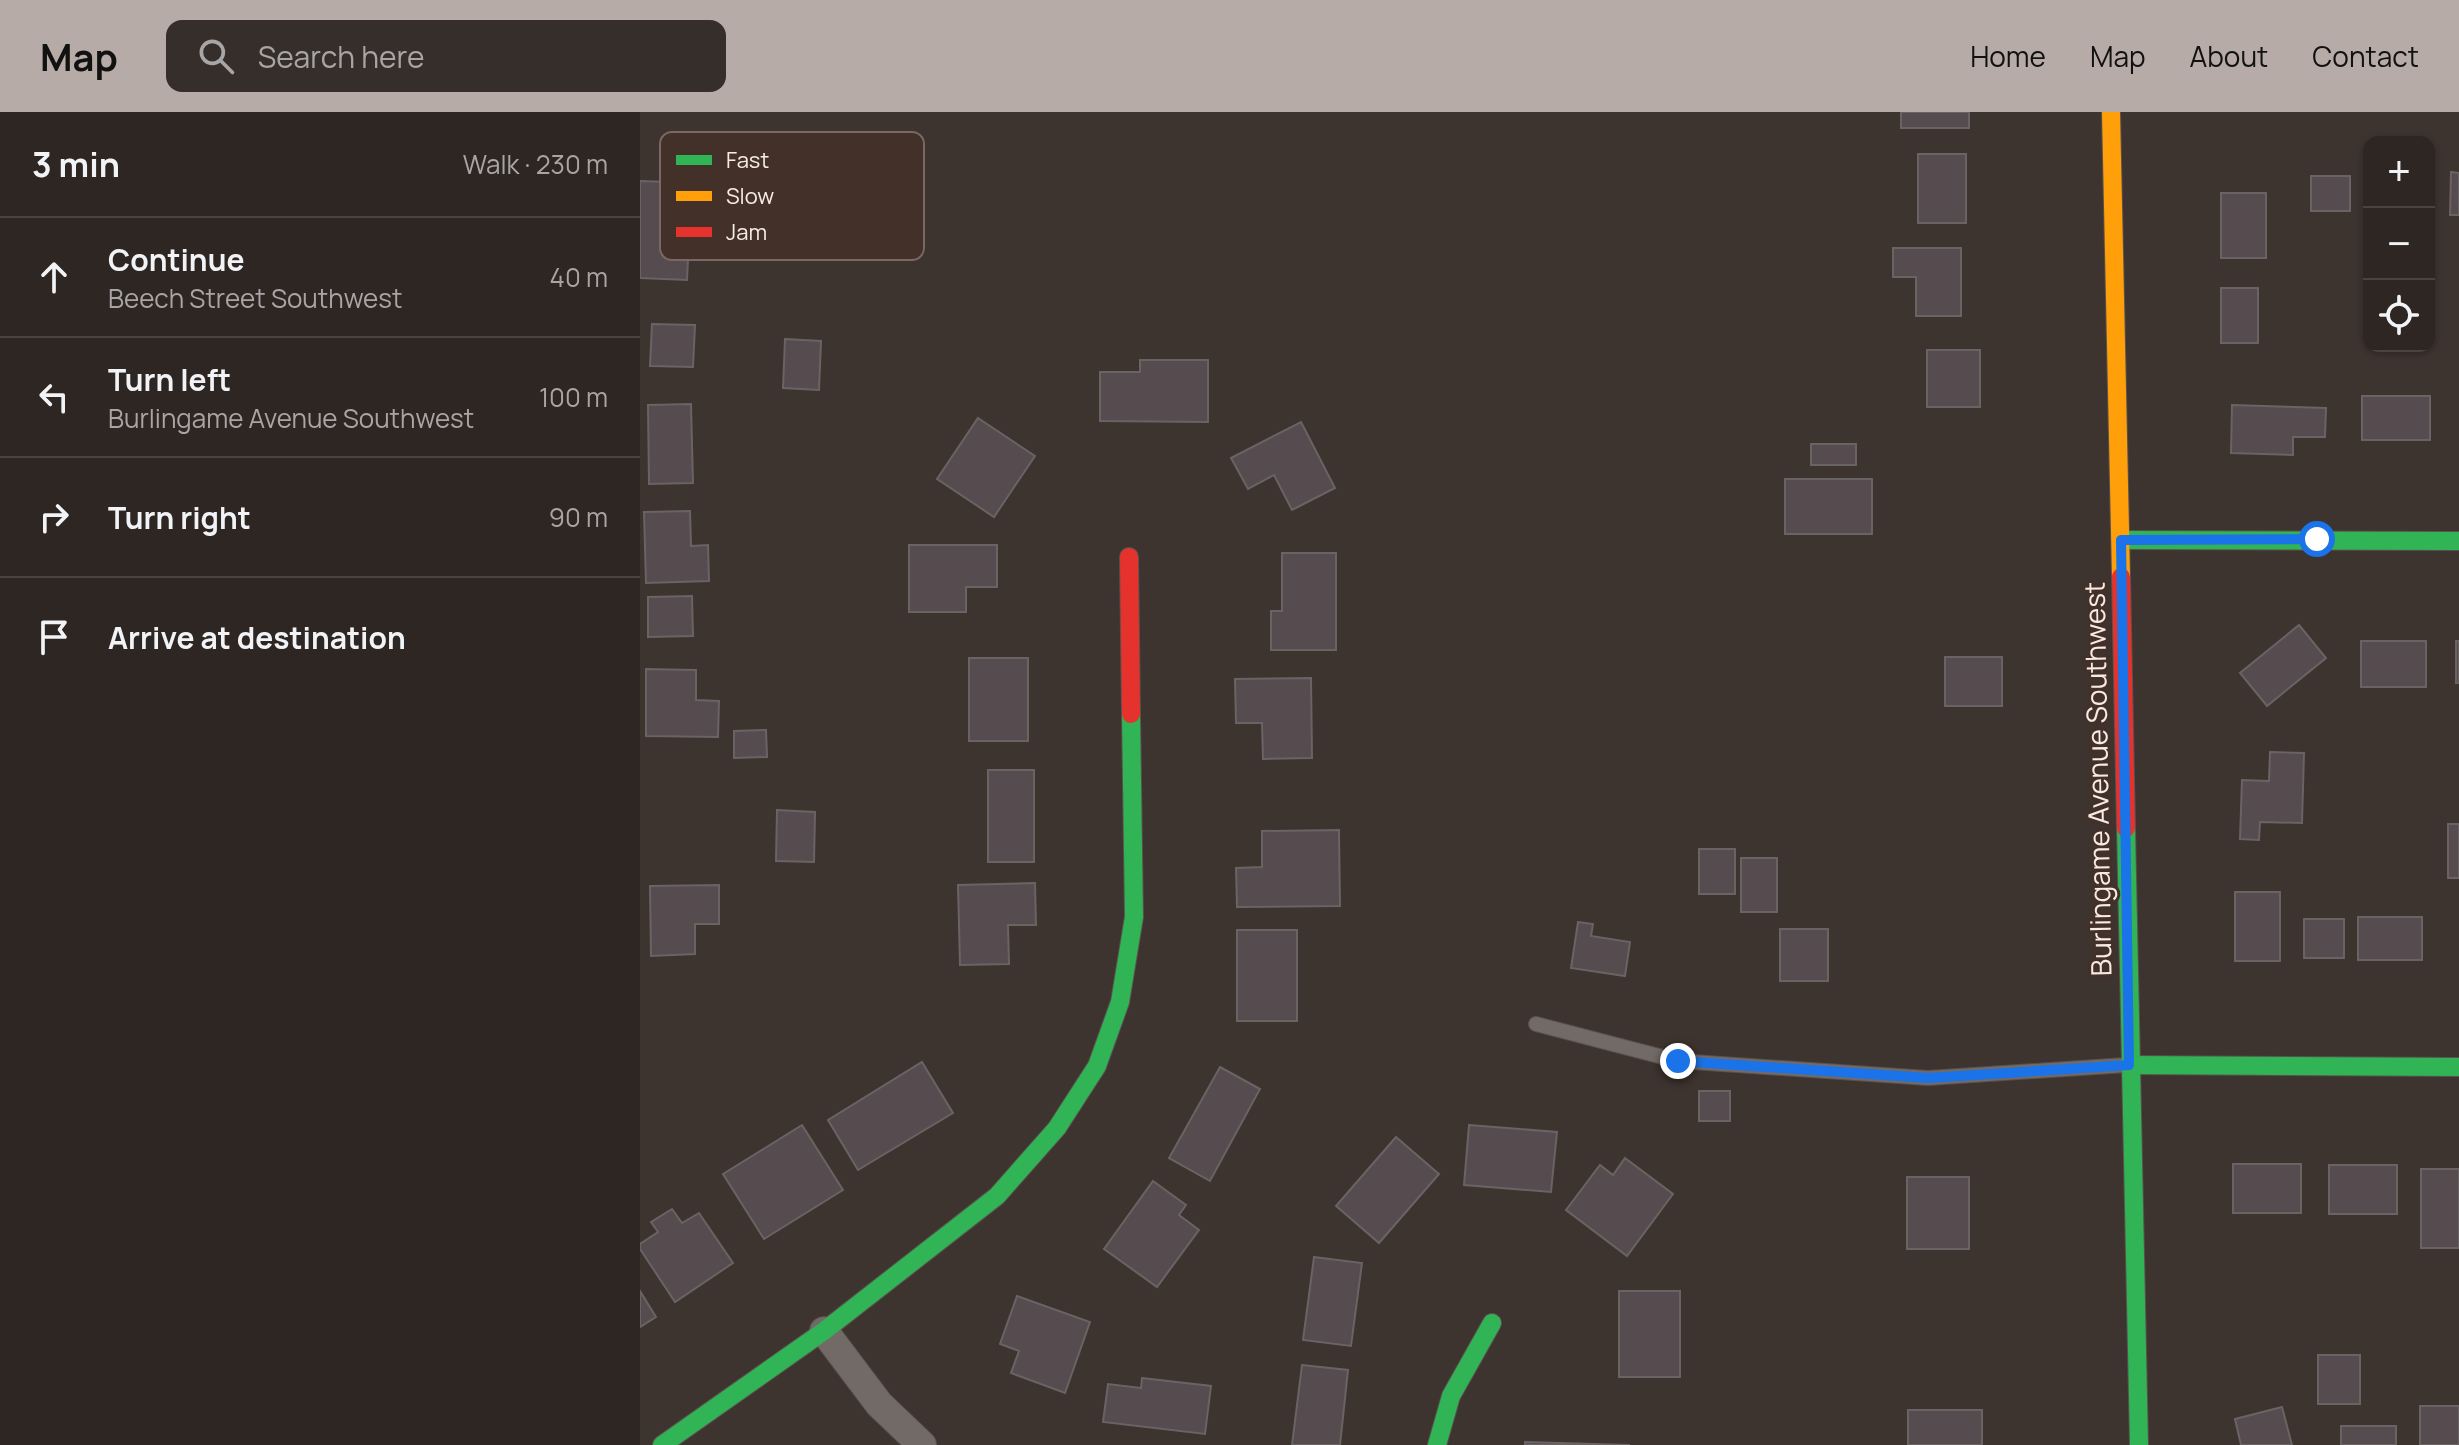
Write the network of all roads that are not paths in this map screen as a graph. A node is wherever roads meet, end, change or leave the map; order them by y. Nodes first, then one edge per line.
1 (2111, 112) edge
2 (2121, 540) junction
3 (2459, 541) edge
4 (1129, 557) dead end
5 (1536, 1024) dead end
6 (2129, 1065) junction
7 (2459, 1067) edge
8 (1492, 1323) dead end
9 (824, 1331) junction
10 (662, 1445) edge
11 (922, 1445) edge
12 (1437, 1445) edge
13 (2139, 1445) edge

1 - 2 street, Burlingame Avenue Southwest
2 - 3 street
2 - 6 street, Burlingame Avenue Southwest
4 - 9 street
5 - 6 lane
6 - 7 street
6 - 13 street, Burlingame Avenue Southwest
8 - 12 street
9 - 10 street
9 - 11 street

